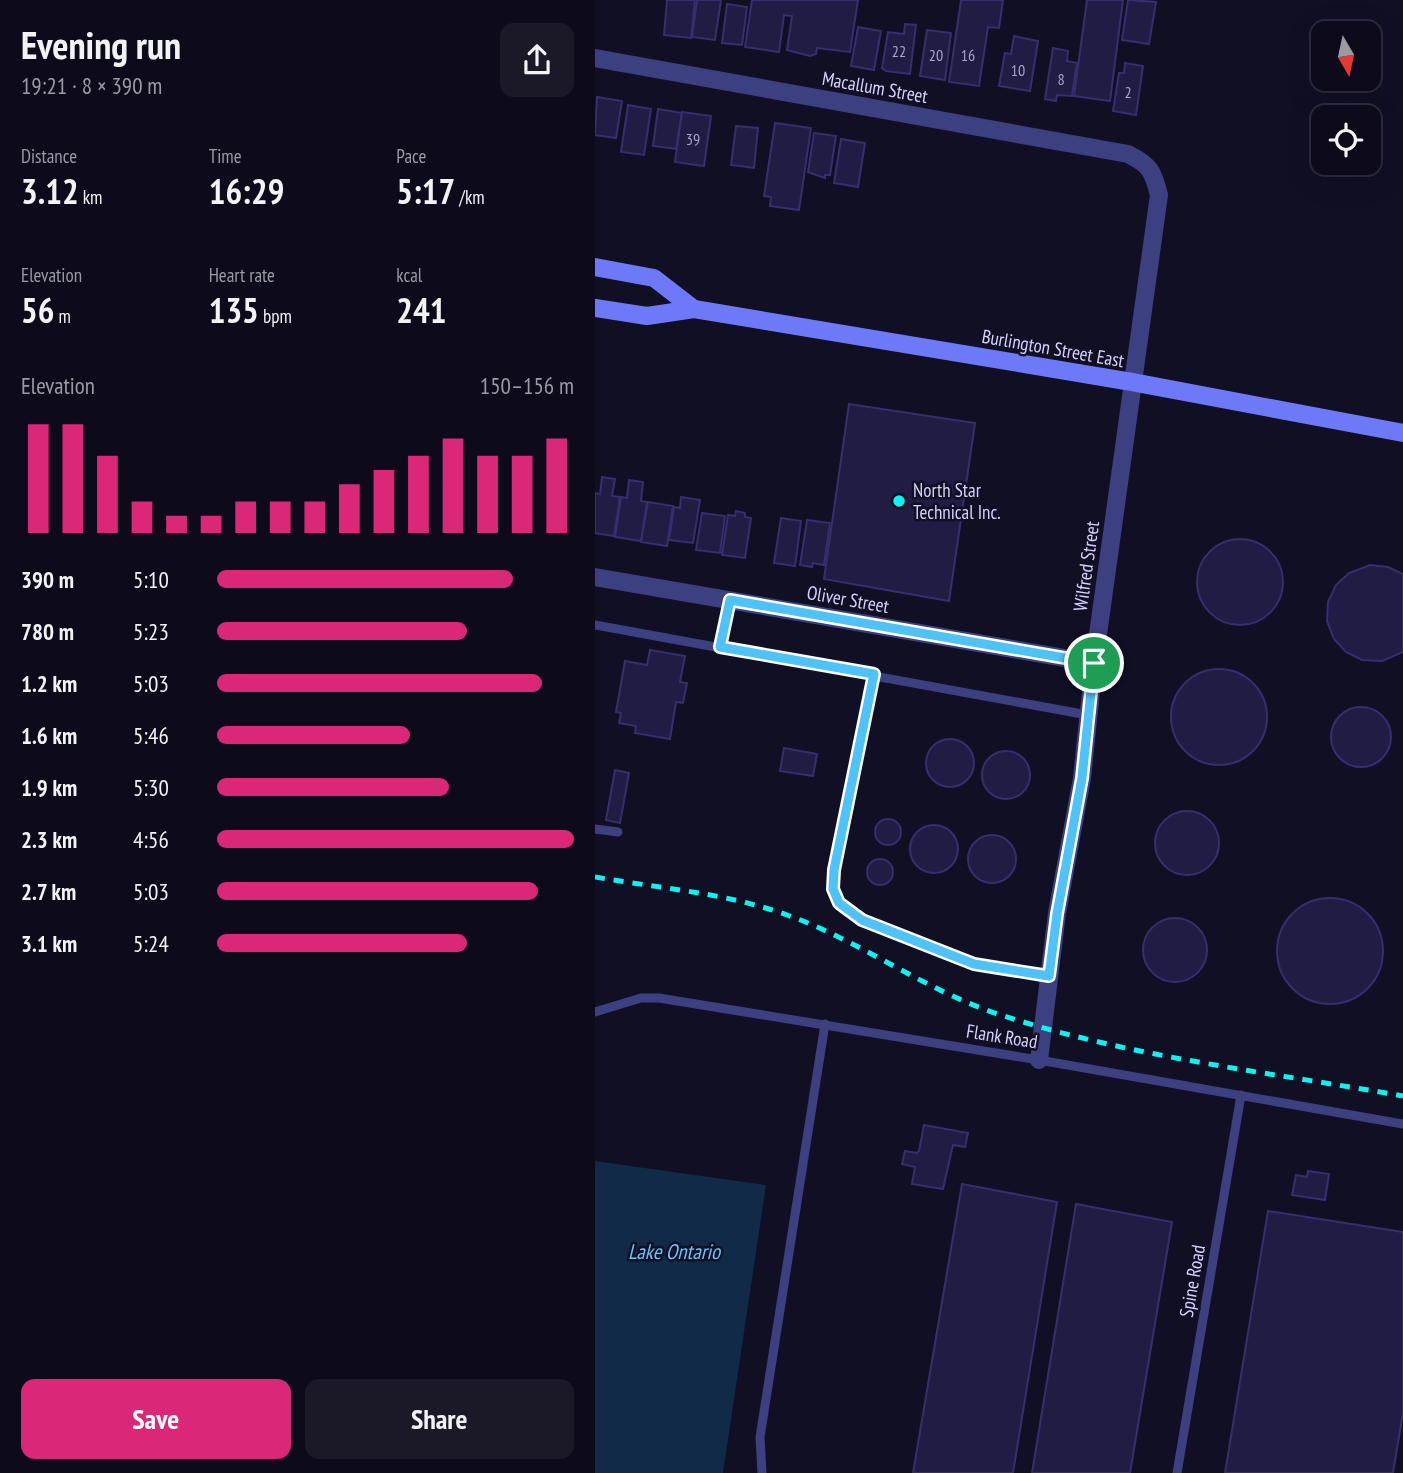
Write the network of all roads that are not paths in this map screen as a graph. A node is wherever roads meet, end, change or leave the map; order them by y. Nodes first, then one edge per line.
1 (595, 58) edge
2 (1146, 163) joint
3 (595, 267) edge
4 (595, 308) edge
5 (694, 309) junction
6 (1132, 382) junction
7 (1403, 433) edge
8 (595, 577) edge
9 (730, 600) junction
10 (595, 625) edge
11 (720, 647) junction
12 (1094, 663) junction
13 (874, 674) junction
14 (1088, 715) junction
15 (595, 829) edge
16 (618, 832) dead end
17 (1049, 976) junction
18 (595, 1012) edge
19 (825, 1024) junction
20 (1039, 1060) junction
21 (1241, 1095) junction
22 (1403, 1124) edge
23 (762, 1473) edge
24 (1177, 1473) edge

1 - 2 street, Macallum Street
2 - 6 street, Wilfred Street
3 - 5 main road, Burlington Street East
4 - 5 main road, Burlington Street East
5 - 6 main road, Burlington Street East
6 - 7 main road, Burlington Street East
6 - 12 street, Wilfred Street
8 - 9 street, Oliver Street
9 - 11 lane
9 - 12 street, Oliver Street
10 - 11 lane
11 - 13 lane
12 - 14 street, Wilfred Street
13 - 14 lane
13 - 17 lane
14 - 17 street, Wilfred Street
15 - 16 lane
17 - 20 street, Wilfred Street
18 - 19 lane, Flank Road
19 - 20 lane, Flank Road
19 - 23 lane
20 - 21 lane, Flank Road
21 - 22 lane, Flank Road
21 - 24 lane, Spine Road

